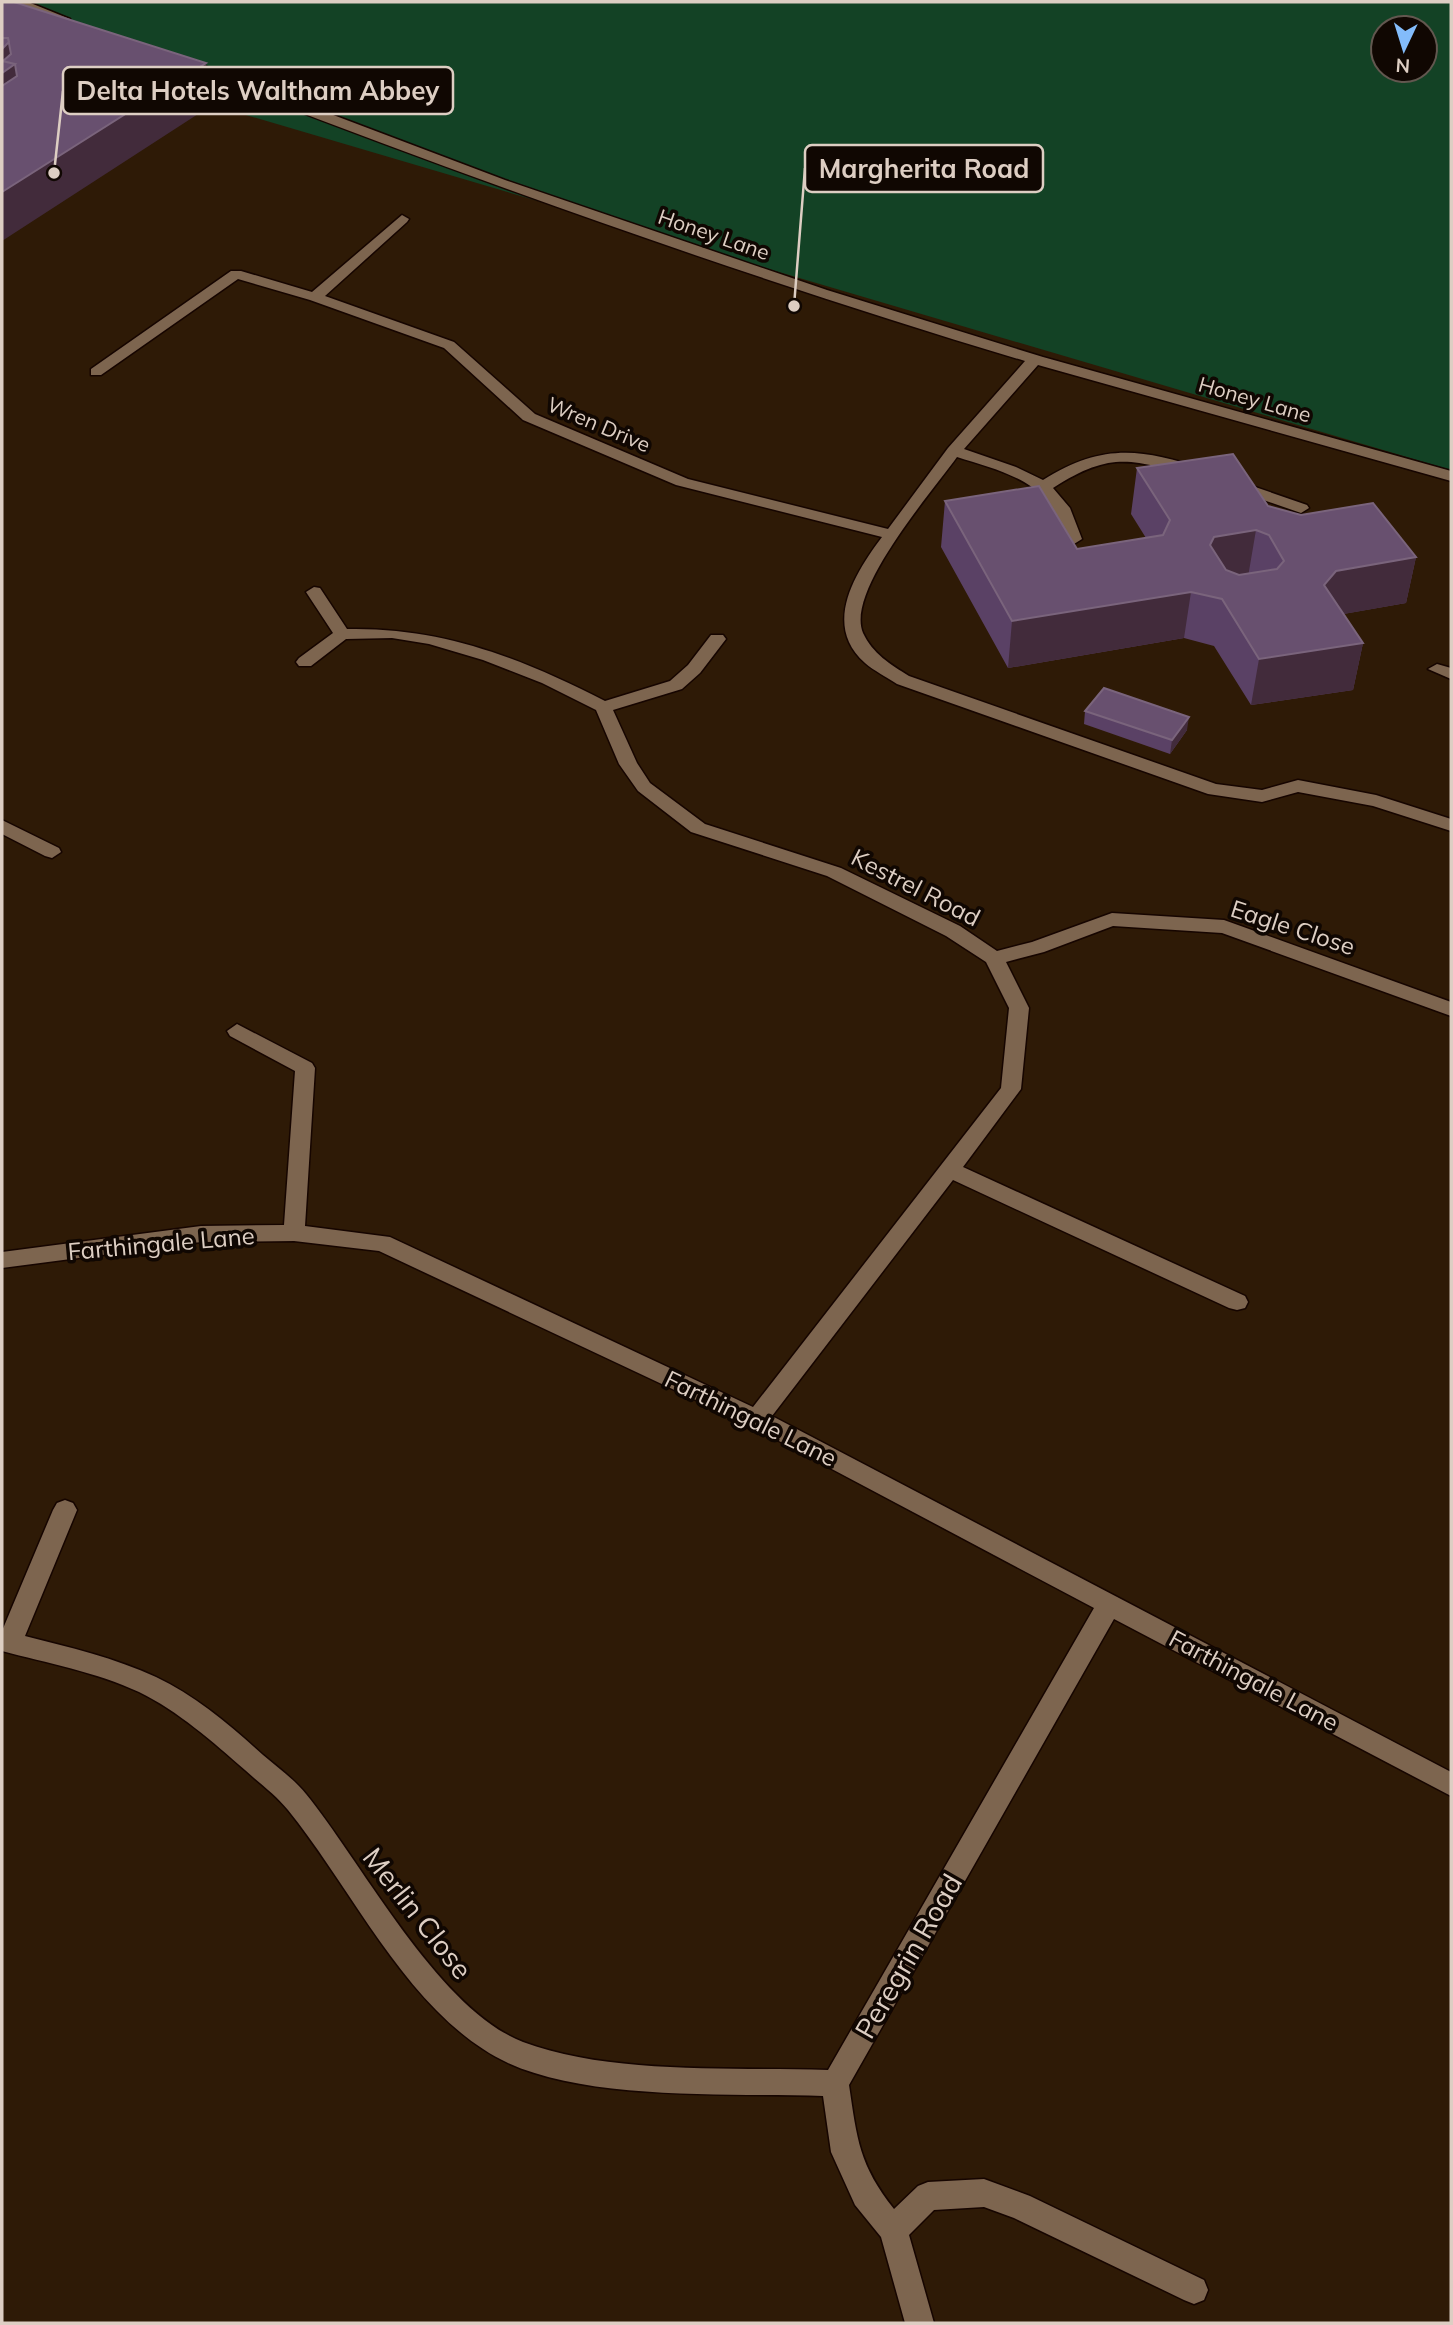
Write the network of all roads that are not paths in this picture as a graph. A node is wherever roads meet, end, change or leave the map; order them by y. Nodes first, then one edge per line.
1 (17, 2) edge
2 (78, 24) edge
3 (164, 54) edge
4 (402, 219) dead end
5 (315, 297) junction
6 (1035, 359) junction
7 (96, 372) dead end
8 (954, 450) junction
9 (1451, 475) edge
10 (1043, 488) junction
11 (1301, 508) dead end
12 (893, 534) junction
13 (1074, 539) edge
14 (314, 592) dead end
15 (342, 634) junction
16 (717, 639) dead end
17 (305, 662) dead end
18 (603, 707) junction
19 (1450, 822) edge
20 (2, 826) edge
21 (52, 852) dead end
22 (995, 958) junction
23 (1451, 1009) edge
24 (237, 1031) dead end
25 (949, 1169) junction
26 (294, 1233) junction
27 (2, 1260) edge
28 (1237, 1302) dead end
29 (757, 1419) junction
30 (65, 1510) dead end
31 (1110, 1603) junction
32 (6, 1641) edge
33 (1451, 1786) edge
34 (835, 2083) junction
35 (893, 2230) junction
36 (1194, 2290) dead end
37 (919, 2323) edge

1 - 2 street
3 - 6 street, Honey Lane
4 - 5 street
5 - 7 street, Wren Drive
5 - 12 street, Wren Drive
6 - 8 street
6 - 9 street, Honey Lane
8 - 10 street
8 - 12 street
10 - 11 street
10 - 13 street
12 - 19 street
14 - 15 street
15 - 17 street
15 - 18 street
16 - 18 street
18 - 22 street, Kestrel Road
20 - 21 street
22 - 23 street, Eagle Close
22 - 25 street, Kestrel Road
24 - 26 street
25 - 28 street
25 - 29 street, Kestrel Road
26 - 27 street, Farthingale Lane
26 - 29 street, Farthingale Lane
29 - 31 street, Farthingale Lane
30 - 32 street, Merlin Close
31 - 33 street, Farthingale Lane
31 - 34 street, Peregrin Road
32 - 34 street, Merlin Close
34 - 35 street
35 - 36 street
35 - 37 street

